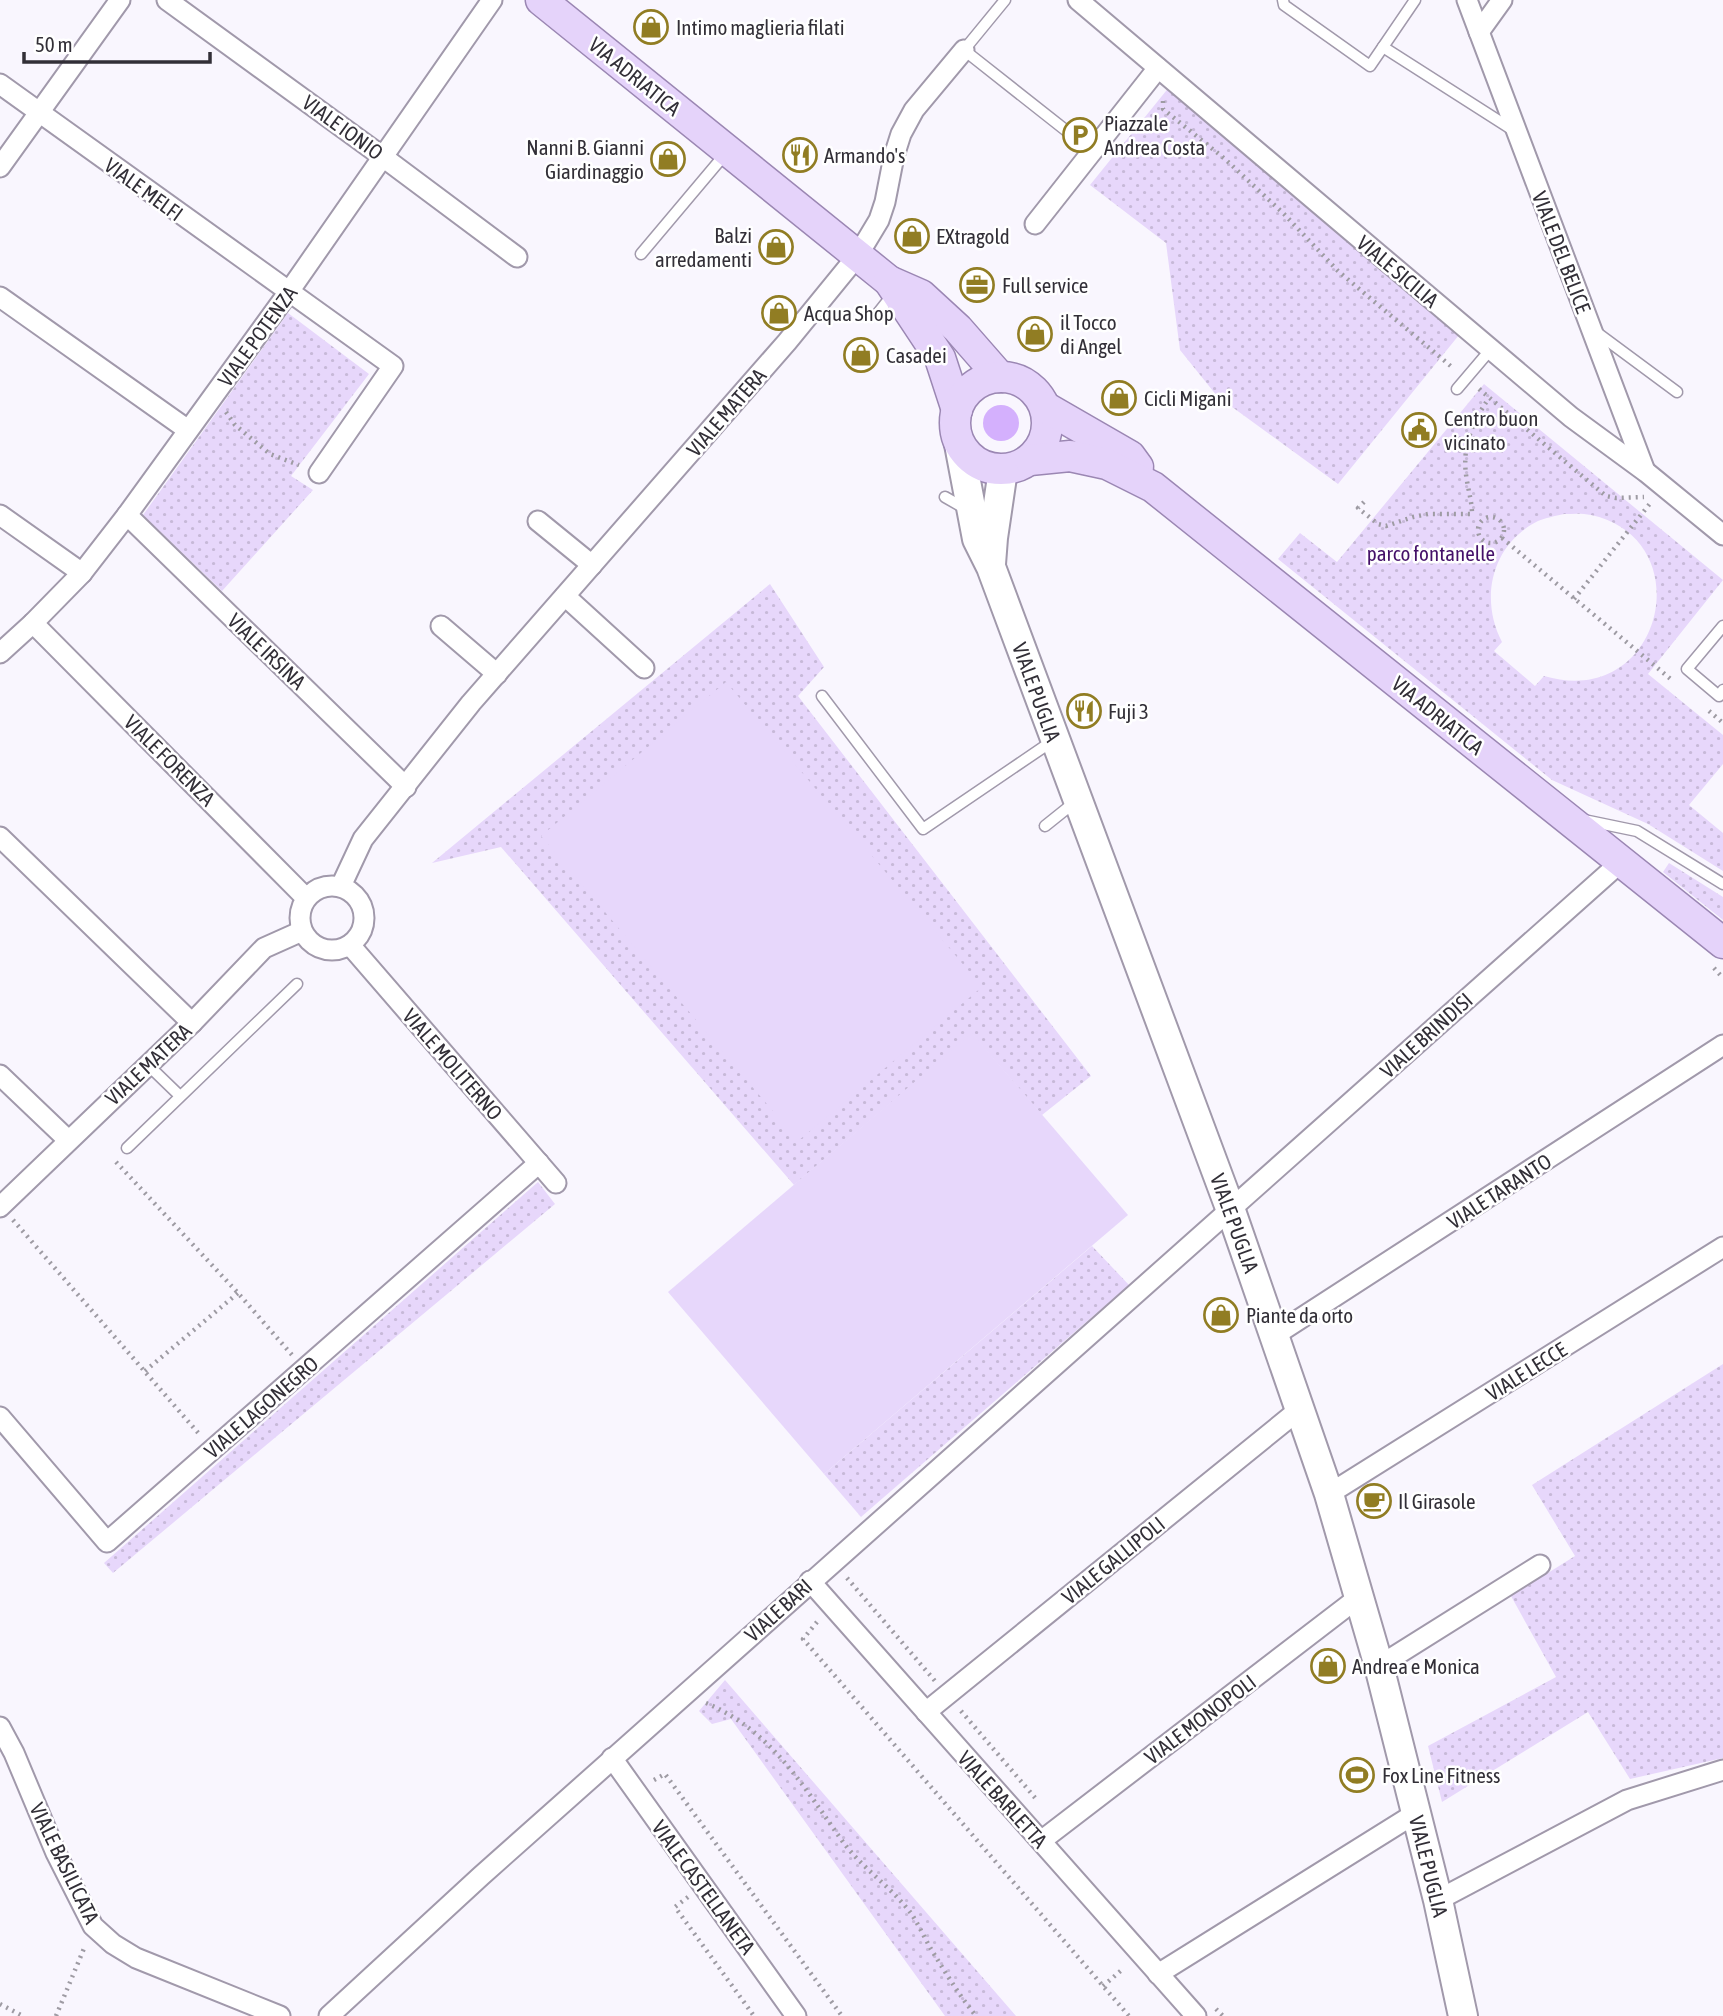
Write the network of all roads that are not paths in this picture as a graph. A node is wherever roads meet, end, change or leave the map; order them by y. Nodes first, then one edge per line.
1 (120, 0) edge
2 (167, 0) edge
3 (492, 0) edge
4 (541, 0) edge
5 (1005, 0) edge
6 (1078, 0) edge
7 (1283, 0) edge
8 (1415, 0) edge
9 (1467, 0) edge
10 (1502, 0) edge
11 (1479, 32) junction
12 (1383, 47) junction
13 (964, 50) junction
14 (1155, 72) junction
15 (0, 84) edge
16 (39, 113) junction
17 (1517, 133) junction
18 (1092, 150) junction
19 (728, 151) junction
20 (383, 157) junction
21 (0, 167) edge
22 (1035, 224) dead end
23 (641, 254) dead end
24 (858, 255) junction
25 (517, 257) dead end
26 (288, 293) junction
27 (888, 295) junction
28 (0, 297) edge
29 (1591, 328) junction
30 (1491, 349) junction
31 (1000, 377) junction
32 (1457, 388) dead end
33 (1677, 392) dead end
34 (1045, 407) junction
35 (957, 425) junction
36 (188, 430) junction
37 (1017, 465) junction
38 (1646, 472) junction
39 (319, 473) road end
40 (1153, 487) junction
41 (945, 497) dead end
42 (972, 512) junction
43 (0, 515) edge
44 (127, 515) junction
45 (538, 521) dead end
46 (1723, 536) edge
47 (592, 565) junction
48 (991, 566) junction
49 (82, 573) junction
50 (565, 596) junction
51 (33, 623) junction
52 (441, 626) dead end
53 (1723, 626) edge
54 (0, 653) edge
55 (644, 668) dead end
56 (497, 674) junction
57 (1723, 690) edge
58 (822, 696) dead end
59 (1055, 740) junction
60 (406, 787) junction
61 (1077, 801) junction
62 (1563, 815) junction
63 (1045, 826) dead end
64 (0, 837) edge
65 (1621, 862) junction
66 (1723, 884) edge
67 (341, 886) junction
68 (306, 898) junction
69 (302, 931) junction
70 (350, 945) junction
71 (1718, 956) edge
72 (297, 984) dead end
73 (192, 1023) junction
74 (1723, 1045) edge
75 (148, 1065) junction
76 (0, 1075) edge
77 (180, 1096) junction
78 (68, 1140) junction
79 (127, 1148) road end
80 (539, 1163) junction
81 (556, 1183) dead end
82 (0, 1207) edge
83 (1230, 1208) junction
84 (1723, 1247) edge
85 (1275, 1335) junction
86 (1300, 1409) junction
87 (0, 1417) edge
88 (1329, 1494) junction
89 (1541, 1565) dead end
90 (810, 1581) junction
91 (1359, 1597) junction
92 (1379, 1666) junction
93 (926, 1712) junction
94 (0, 1727) edge
95 (612, 1758) junction
96 (1723, 1770) edge
97 (1416, 1813) junction
98 (1041, 1841) junction
99 (1438, 1900) junction
100 (1158, 1974) junction
101 (280, 2016) edge
102 (329, 2016) edge
103 (796, 2016) edge
104 (1196, 2016) edge
105 (1464, 2016) edge

1 - 16 street
2 - 20 street, VIALE IONIO
3 - 20 street, VIALE POTENZA
4 - 19 main road, VIA ADRIATICA
5 - 13 lane
6 - 14 street, VIALE SICILIA
7 - 12 lane
8 - 12 lane
9 - 11 street, VIALE DEL BELICE
10 - 11 street
11 - 17 street, VIALE DEL BELICE
12 - 17 lane
13 - 18 lane
13 - 24 street, VIALE MATERA
14 - 18 street
14 - 30 street, VIALE SICILIA
15 - 16 street, VIALE MELFI
16 - 21 street
16 - 26 street, VIALE MELFI
17 - 29 street, VIALE DEL BELICE
18 - 22 street
19 - 23 lane
19 - 24 main road, VIA ADRIATICA
20 - 25 street, VIALE IONIO
20 - 26 street, VIALE POTENZA
24 - 27 main road, VIA ADRIATICA
24 - 47 street, VIALE MATERA
26 - 36 street, VIALE POTENZA
26 - 39 street, VIALE MELFI
27 - 31 main road, VIA ADRIATICA
27 - 35 main road, VIA ADRIATICA
28 - 36 street
29 - 33 lane
29 - 38 street, VIALE DEL BELICE
30 - 32 lane
30 - 38 street, VIALE SICILIA
31 - 34 main road
31 - 35 main road
34 - 37 main road
34 - 40 main road, VIA ADRIATICA
35 - 37 main road
35 - 42 main road, VIALE PUGLIA
36 - 44 street, VIALE POTENZA
37 - 40 main road, VIA ADRIATICA
37 - 48 main road, VIALE PUGLIA
38 - 46 street, VIALE SICILIA
40 - 62 main road, VIA ADRIATICA
41 - 42 lane
42 - 48 main road, VIALE PUGLIA
43 - 49 street
44 - 49 street, VIALE POTENZA
44 - 60 street, VIALE IRSINA
45 - 47 street
47 - 50 street, VIALE MATERA
48 - 59 main road, VIALE PUGLIA
49 - 51 street, VIALE POTENZA
50 - 55 street
50 - 56 street, VIALE MATERA
51 - 54 street, VIALE POTENZA
51 - 68 street, VIALE FORENZA
52 - 56 street
53 - 57 lane
56 - 60 street, VIALE MATERA
58 - 59 lane
59 - 61 main road, VIALE PUGLIA
60 - 67 street, VIALE MATERA
61 - 63 lane
61 - 83 main road, VIALE PUGLIA
62 - 65 main road, VIA ADRIATICA
62 - 66 lane
64 - 73 street
65 - 71 main road, VIA ADRIATICA
65 - 83 street, VIALE BRINDISI
67 - 68 street
67 - 70 street
68 - 69 street
69 - 70 street
69 - 73 street, VIALE MATERA
70 - 80 street, VIALE MOLITERNO
72 - 77 lane
73 - 75 street, VIALE MATERA
74 - 85 street, VIALE TARANTO
75 - 77 lane
75 - 78 street, VIALE MATERA
76 - 78 street
77 - 79 lane
78 - 82 street, VIALE MATERA
80 - 81 street, VIALE MOLITERNO
80 - 87 street, VIALE LAGONEGRO
83 - 85 main road, VIALE PUGLIA
83 - 90 street, VIALE BARI
84 - 88 street, VIALE LECCE
85 - 86 main road, VIALE PUGLIA
86 - 88 main road, VIALE PUGLIA
86 - 93 street, VIALE GALLIPOLI
88 - 91 main road, VIALE PUGLIA
89 - 92 street
90 - 93 street, VIALE BARLETTA
90 - 95 street, VIALE BARI
91 - 92 main road, VIALE PUGLIA
91 - 98 street, VIALE MONOPOLI
92 - 97 main road, VIALE PUGLIA
93 - 98 street, VIALE BARLETTA
94 - 101 street, VIALE BASILICATA
95 - 102 street, VIALE BARI
95 - 103 street, VIALE CASTELLANETA
96 - 99 street
97 - 99 main road, VIALE PUGLIA
97 - 100 street
98 - 100 street, VIALE BARLETTA
99 - 105 main road, VIALE PUGLIA
100 - 104 street, VIALE BARLETTA

